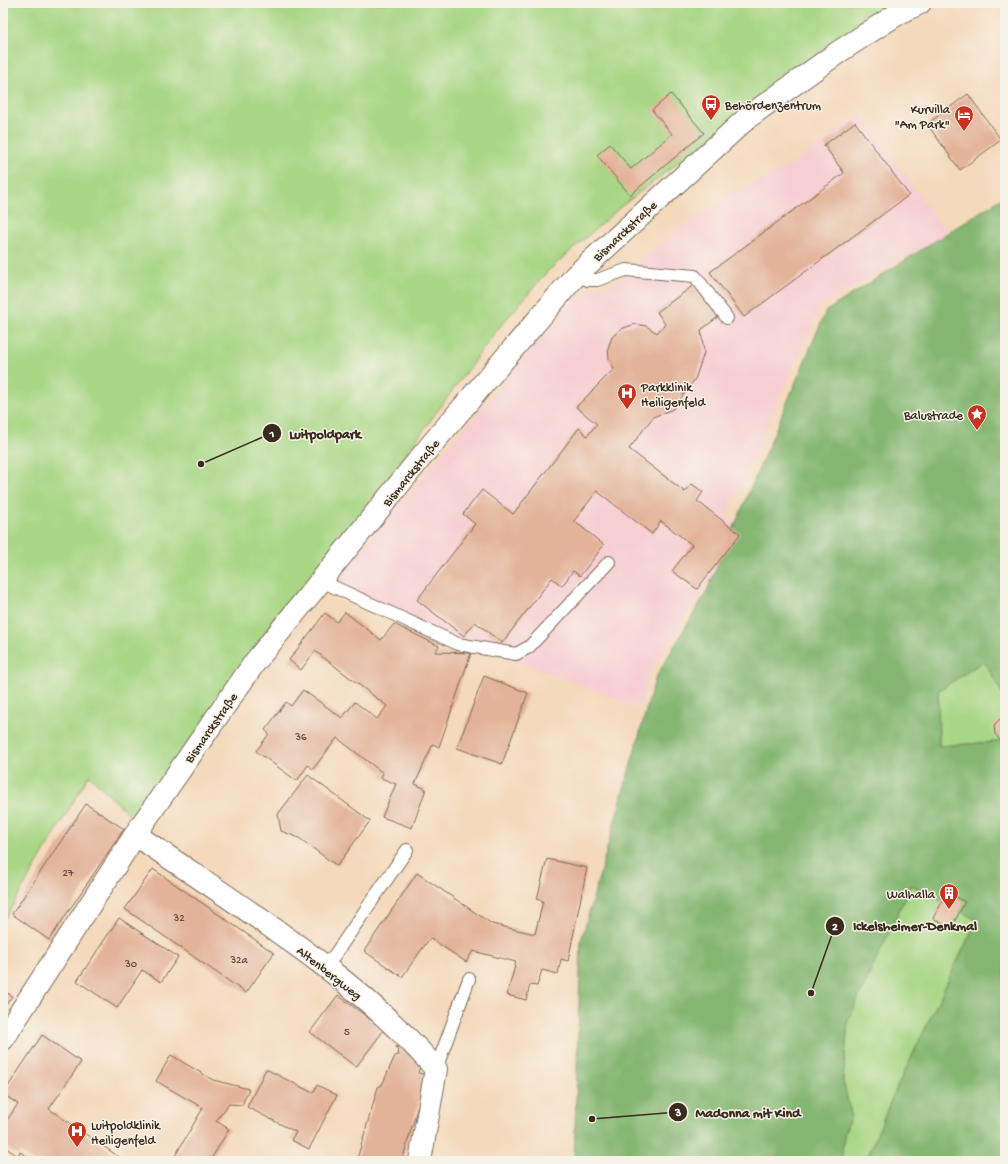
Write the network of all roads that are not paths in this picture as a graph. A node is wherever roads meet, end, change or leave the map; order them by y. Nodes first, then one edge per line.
1 (920, 3) edge
2 (576, 275) junction
3 (727, 318) dead end
4 (609, 562) dead end
5 (321, 581) junction
6 (136, 835) junction
7 (407, 850) dead end
8 (327, 966) junction
9 (469, 979) dead end
10 (3, 1039) edge
11 (436, 1069) junction
12 (420, 1161) edge

1 - 2 street, Bismarckstraße
2 - 3 lane
2 - 5 street, Bismarckstraße
4 - 5 lane
5 - 6 street, Bismarckstraße
6 - 8 street, Altenbergweg
6 - 10 street, Bismarckstraße
7 - 8 lane
8 - 11 street, Altenbergweg
9 - 11 lane
11 - 12 street

